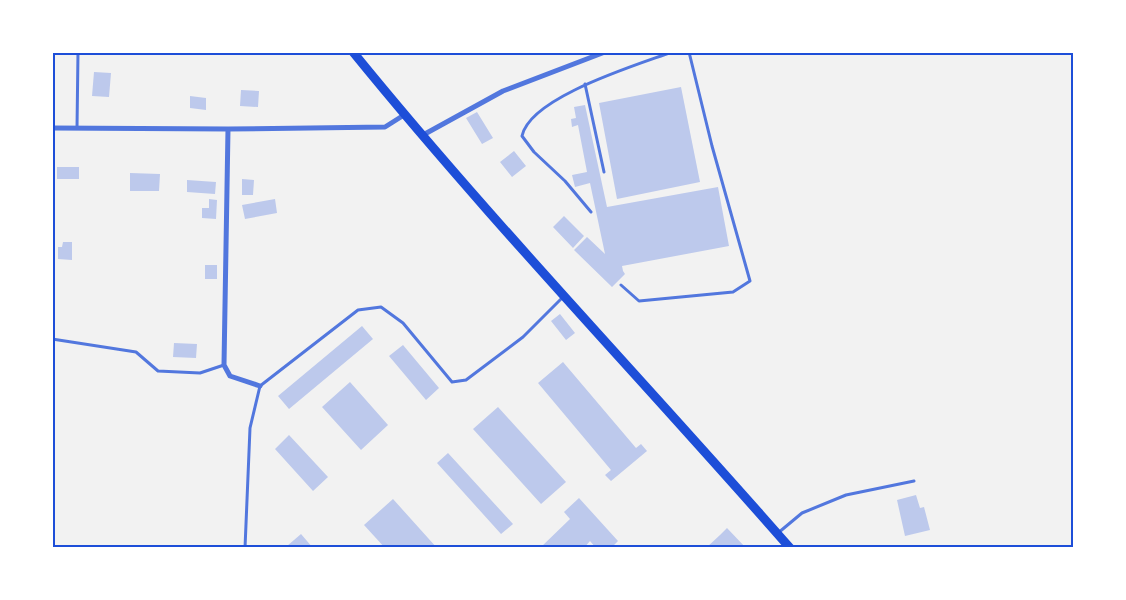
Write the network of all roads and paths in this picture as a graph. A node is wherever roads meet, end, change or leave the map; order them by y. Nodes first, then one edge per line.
1 (78, 52) edge
2 (353, 52) edge
3 (605, 52) edge
4 (672, 52) edge
5 (689, 52) edge
6 (585, 84) junction
7 (404, 115) junction
8 (52, 128) edge
9 (77, 128) junction
10 (228, 129) junction
11 (423, 135) junction
12 (604, 172) dead end
13 (591, 212) dead end
14 (621, 284) dead end
15 (564, 296) junction
16 (52, 339) edge
17 (224, 365) junction
18 (260, 386) junction
19 (914, 481) dead end
20 (777, 533) junction
21 (245, 548) edge
22 (790, 548) edge

1 - 9 lane
2 - 7 main road
3 - 11 street
4 - 6 lane
5 - 14 lane
6 - 12 lane
6 - 13 lane
7 - 10 street
7 - 11 main road
8 - 9 street
9 - 10 street
10 - 17 street
11 - 15 main road
15 - 18 lane
15 - 20 main road
16 - 17 lane
17 - 18 street
18 - 21 lane
19 - 20 lane
20 - 22 main road

